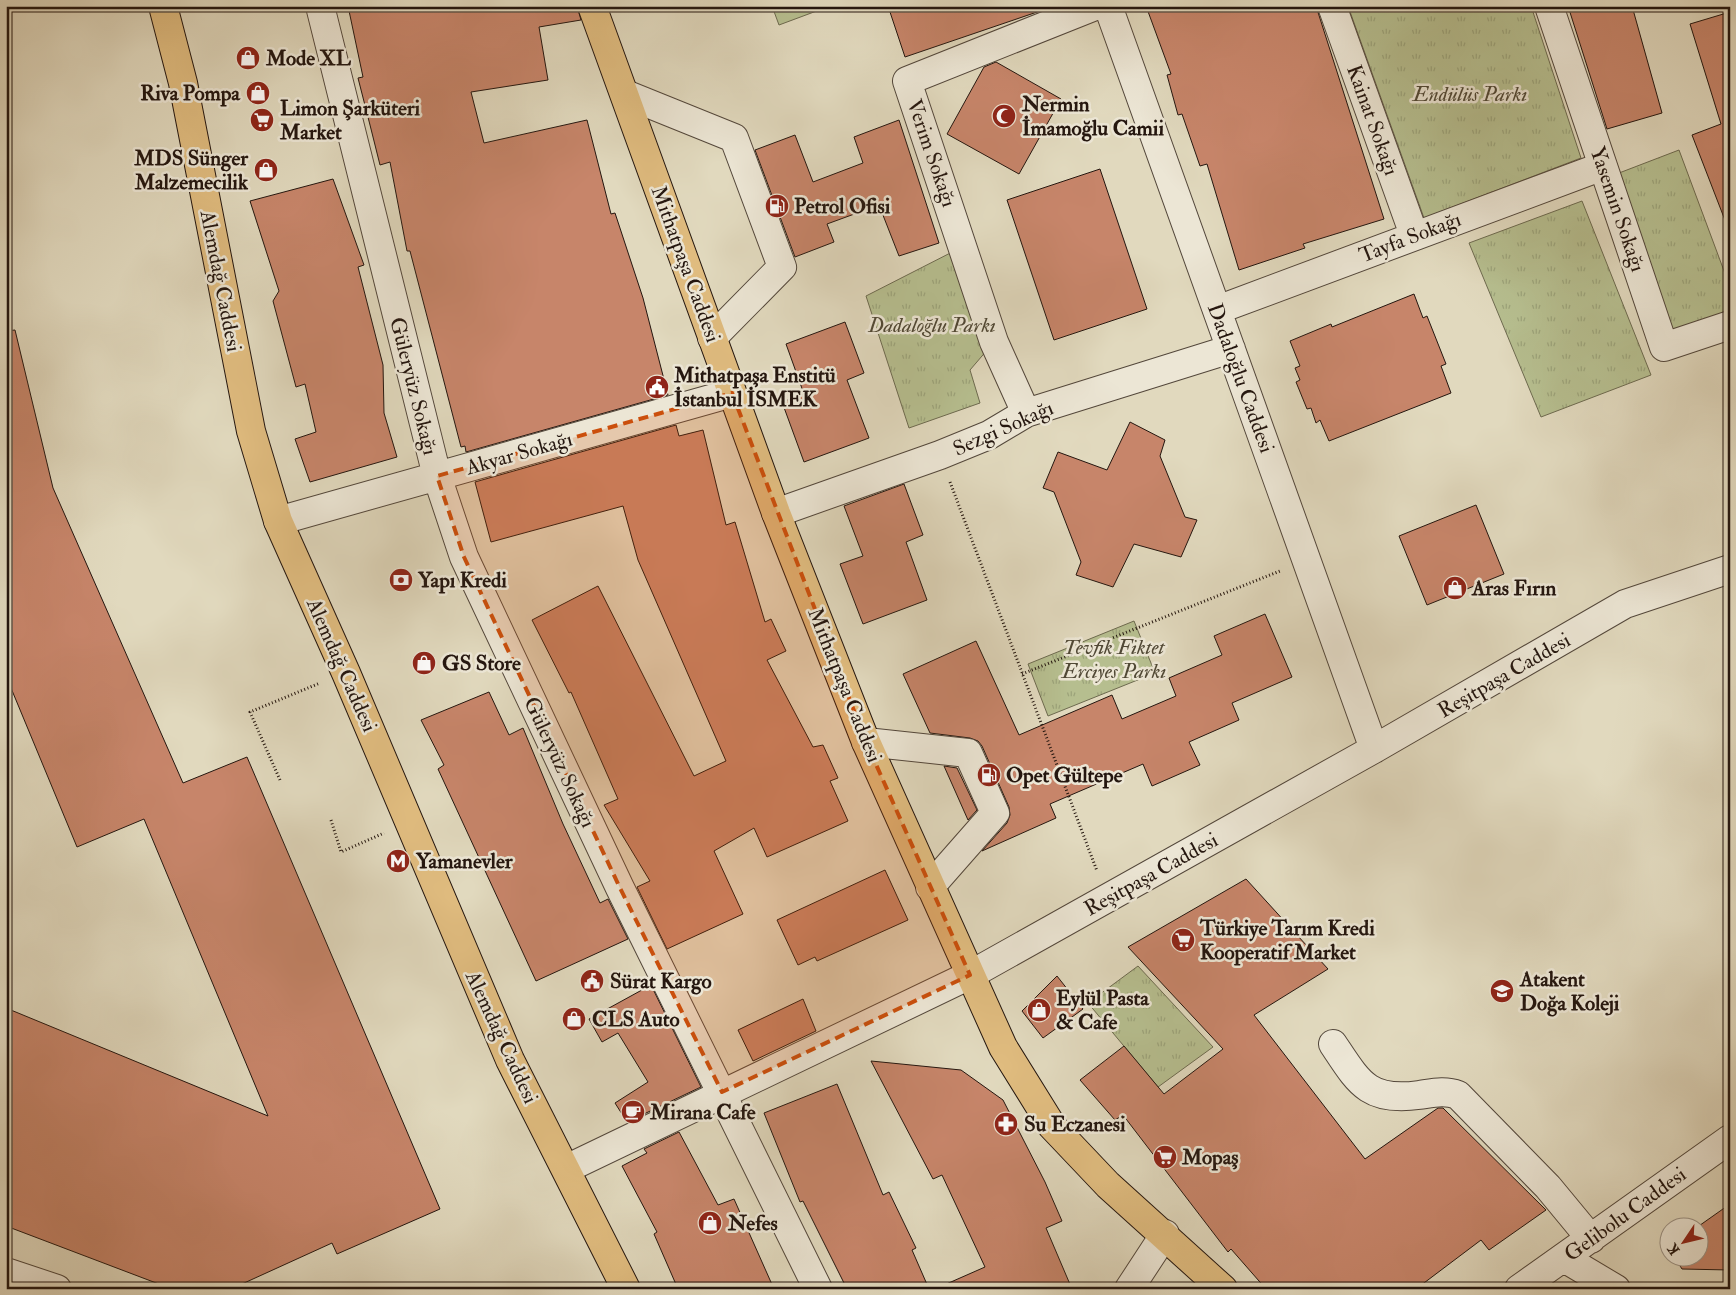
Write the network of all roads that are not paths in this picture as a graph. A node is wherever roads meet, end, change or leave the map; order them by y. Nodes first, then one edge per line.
1 (163, 6) edge
2 (320, 6) edge
3 (592, 6) edge
4 (1094, 6) edge
5 (1108, 6) edge
6 (1332, 6) edge
7 (1549, 6) edge
8 (624, 94) junction
9 (1603, 166) junction
10 (1414, 235) junction
11 (1217, 310) junction
12 (1730, 325) edge
13 (712, 338) junction
14 (1231, 349) junction
15 (732, 393) junction
16 (1026, 413) junction
17 (437, 476) junction
18 (776, 513) junction
19 (278, 521) junction
20 (1730, 569) edge
21 (866, 742) junction
22 (1374, 749) junction
23 (930, 887) junction
24 (970, 975) junction
25 (1333, 1044) dead end
26 (722, 1092) junction
27 (1730, 1139) edge
28 (566, 1169) junction
29 (1165, 1234) junction
30 (1591, 1239) junction
31 (1564, 1258) junction
32 (6, 1272) edge
33 (57, 1289) edge
34 (626, 1289) edge
35 (818, 1289) edge
36 (1129, 1289) edge
37 (1223, 1289) edge
38 (1519, 1289) edge
39 (1586, 1289) edge
40 (1616, 1289) edge

1 - 19 main road, Alemdağ Caddesi
2 - 17 street, Güleryüz Sokağı
3 - 8 main road, Mithatpaşa Caddesi
4 - 16 street, Verim Sokağı
5 - 11 street, Dadaloğlu Caddesi
6 - 10 street, Kainat Sokağı
7 - 9 street, Yasemin Sokağı
8 - 13 main road, Mithatpaşa Caddesi
8 - 13 street
9 - 10 street, Tayfa Sokağı
9 - 12 street, Yasemin Sokağı
10 - 11 street, Tayfa Sokağı
11 - 14 street, Dadaloğlu Caddesi
13 - 15 main road, Mithatpaşa Caddesi
14 - 16 street, Sezgi Sokağı
14 - 22 street, Dadaloğlu Caddesi
15 - 17 street, Akyar Sokağı
15 - 18 main road, Mithatpaşa Caddesi
16 - 18 street, Sezgi Sokağı
17 - 19 street, Akyar Sokağı
17 - 26 street, Güleryüz Sokağı
18 - 21 main road, Mithatpaşa Caddesi
19 - 28 main road, Alemdağ Caddesi
20 - 22 street, Reşitpaşa Caddesi
21 - 23 main road, Mithatpaşa Caddesi
21 - 23 street
22 - 24 street, Reşitpaşa Caddesi
23 - 24 main road, Mithatpaşa Caddesi
24 - 26 street, Reşitpaşa Caddesi
24 - 29 main road, Mithatpaşa Caddesi
25 - 30 street
26 - 28 street, Reşitpaşa Caddesi
26 - 35 street, Güleryüz Sokağı
27 - 30 street, Gelibolu Caddesi
28 - 34 main road, Alemdağ Caddesi
29 - 36 street
29 - 37 main road, Mithatpaşa Caddesi
30 - 31 street, Gelibolu Caddesi
31 - 38 street, Gelibolu Caddesi
31 - 39 street
31 - 40 street
32 - 33 street

